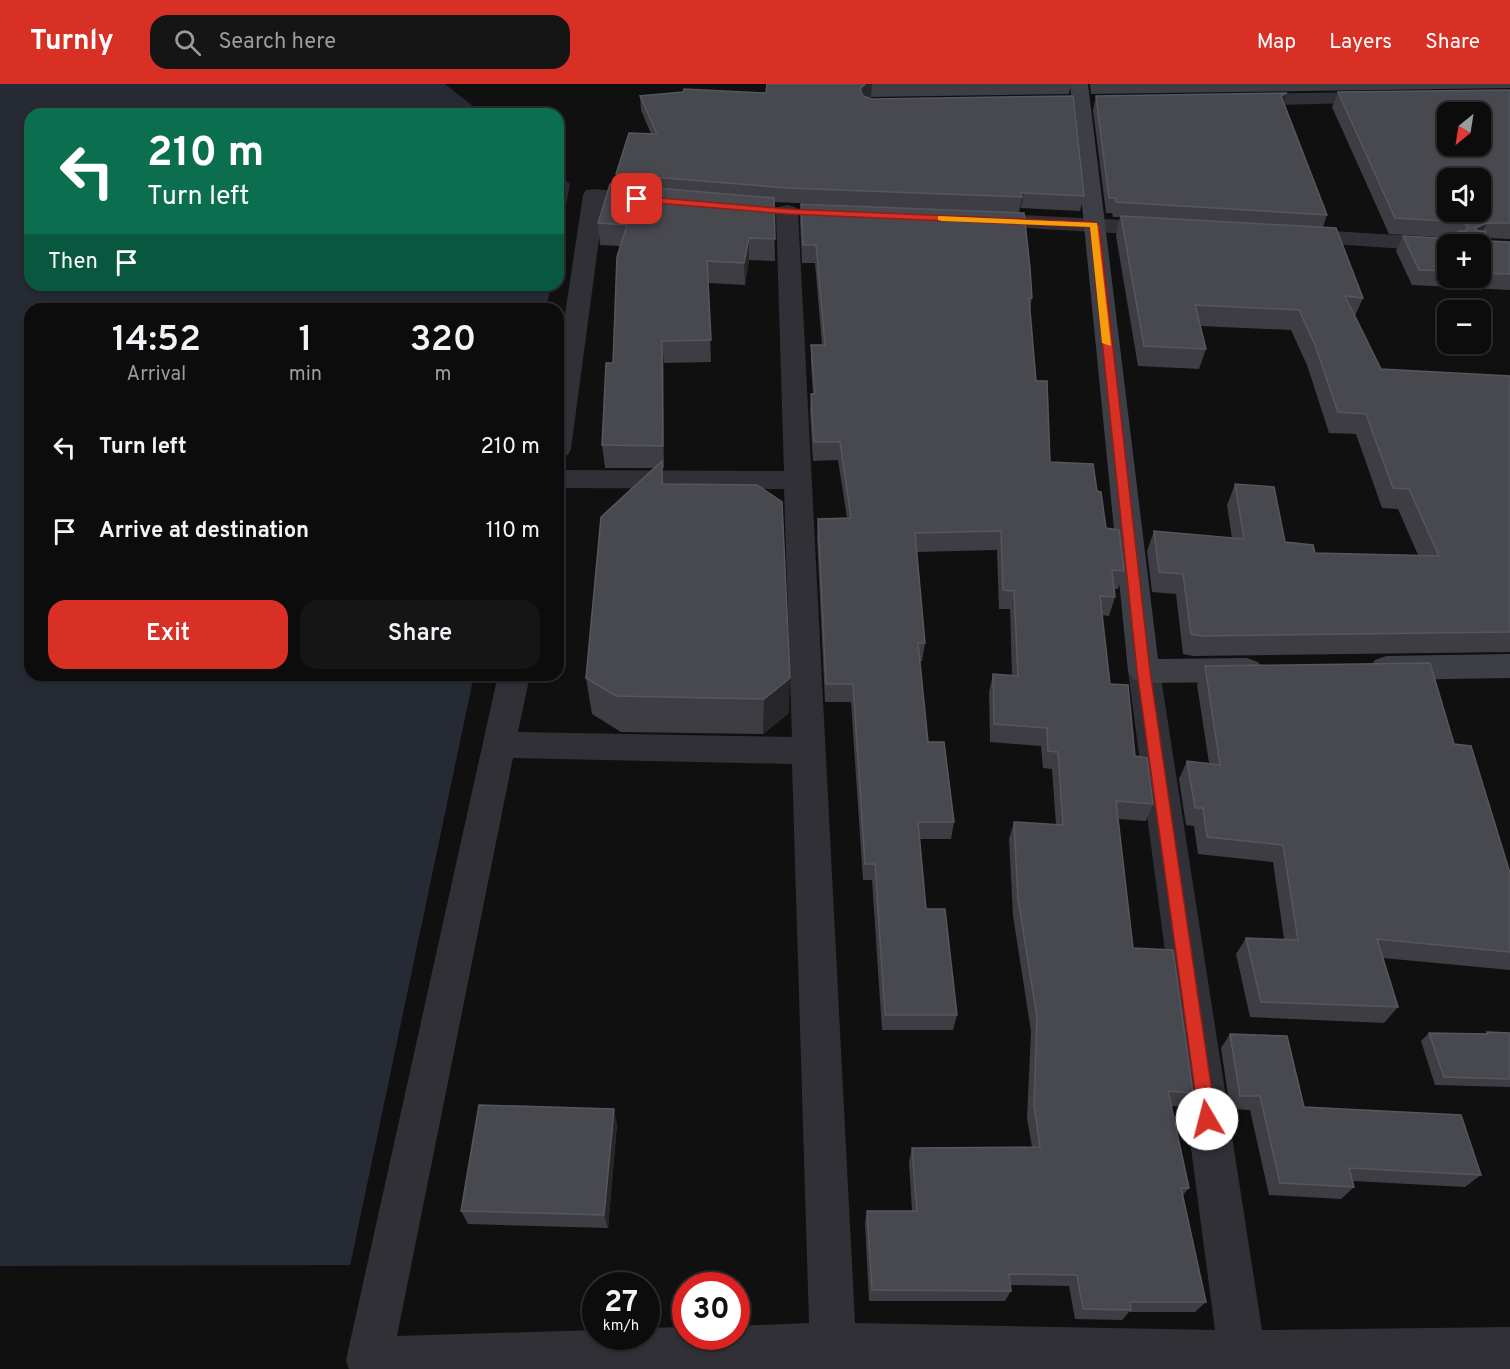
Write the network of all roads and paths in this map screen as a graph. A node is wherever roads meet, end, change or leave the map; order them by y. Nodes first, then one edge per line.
1 (1079, 93) edge
2 (1403, 98) edge
3 (1224, 100) edge
4 (1057, 103) edge
5 (1104, 103) edge
6 (673, 202) edge
7 (787, 212) dead end
8 (952, 219) edge
9 (1094, 225) junction
10 (1188, 230) edge
11 (1271, 235) edge
12 (1437, 244) edge
13 (564, 407) edge
14 (564, 479) edge
15 (798, 480) junction
16 (1510, 666) edge
17 (1356, 668) edge
18 (1274, 669) edge
19 (1144, 671) junction
20 (513, 681) edge
21 (500, 745) junction
22 (809, 751) junction
23 (833, 1346) junction
24 (1510, 1350) edge
25 (1242, 1362) edge

1 - 4 street
1 - 5 street
1 - 9 street
2 - 3 street
6 - 13 street
7 - 15 street
8 - 9 street
9 - 10 street
9 - 19 street
11 - 12 street
14 - 15 street
15 - 22 street
16 - 17 street
18 - 19 street
19 - 25 street
20 - 21 street
21 - 22 street
21 - 23 street
22 - 23 street
23 - 25 street
24 - 25 street

